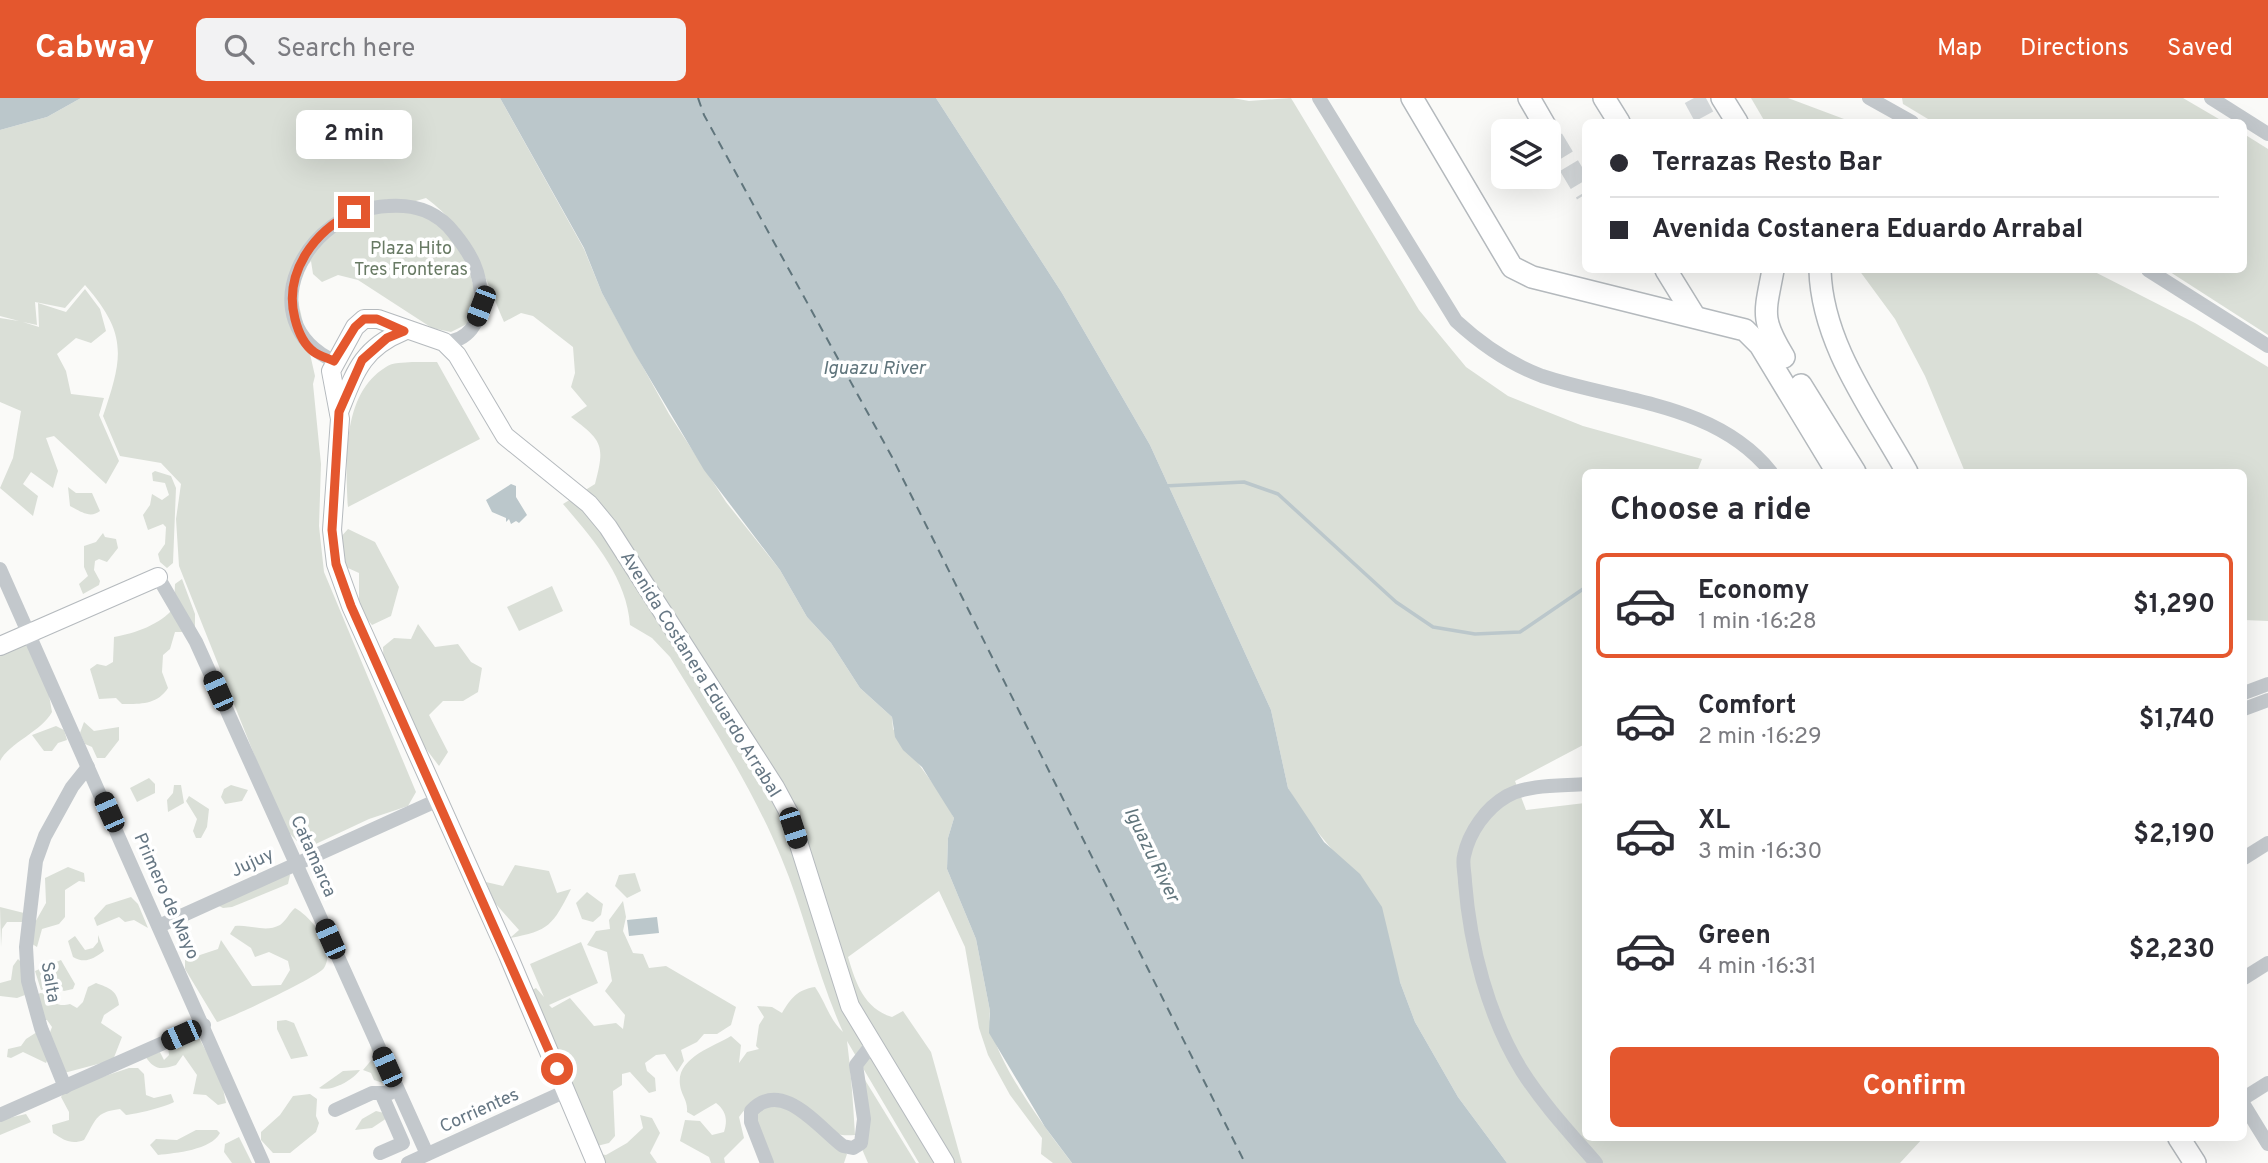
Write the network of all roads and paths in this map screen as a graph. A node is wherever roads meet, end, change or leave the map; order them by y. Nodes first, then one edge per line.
1 (1319, 98) edge
2 (1412, 98) edge
3 (1529, 98) edge
4 (1604, 98) edge
5 (1723, 98) edge
6 (2211, 98) edge
7 (1879, 100) edge
8 (1541, 119) edge
9 (1617, 119) edge
10 (1735, 119) edge
11 (1908, 119) edge
12 (2244, 119) edge
13 (2247, 121) edge
14 (2268, 134) edge
15 (1668, 273) edge
16 (1772, 273) edge
17 (1820, 273) edge
18 (2153, 273) edge
19 (1695, 317) junction
20 (404, 331) junction
21 (444, 342) junction
22 (2268, 346) edge
23 (334, 361) junction
24 (339, 412) junction
25 (1768, 469) edge
26 (1835, 469) edge
27 (1853, 469) edge
28 (1905, 469) edge
29 (0, 569) edge
30 (158, 577) joint
31 (28, 635) junction
32 (0, 646) edge
33 (2268, 684) edge
34 (2247, 692) edge
35 (2268, 700) edge
36 (2247, 708) edge
37 (88, 767) junction
38 (1582, 784) edge
39 (438, 800) junction
40 (2268, 843) edge
41 (2247, 856) edge
42 (296, 863) junction
43 (159, 926) junction
44 (2268, 963) edge
45 (2247, 976) edge
46 (204, 1025) junction
47 (873, 1042) junction
48 (2268, 1083) edge
49 (65, 1087) junction
50 (566, 1091) junction
51 (382, 1093) junction
52 (399, 1093) junction
53 (2247, 1096) edge
54 (335, 1110) dead end
55 (2247, 1110) edge
56 (0, 1115) edge
57 (2181, 1141) edge
58 (2268, 1144) edge
59 (380, 1153) dead end
60 (427, 1154) junction
61 (263, 1163) edge
62 (408, 1163) edge
63 (596, 1163) edge
64 (767, 1163) edge
65 (946, 1163) edge
66 (1595, 1163) edge
67 (2195, 1163) edge

1 - 25 street
2 - 19 highway
3 - 8 highway
4 - 9 highway
5 - 10 highway
6 - 12 street
7 - 11 street
13 - 14 street
15 - 19 highway
16 - 27 highway
17 - 28 highway
18 - 22 street
19 - 26 highway
20 - 21 main road
20 - 23 main road
20 - 24 main road
21 - 23 street
21 - 47 main road, Avenida Costanera Eduardo Arrabal
23 - 24 main road
24 - 39 main road
29 - 31 street, Primero de Mayo
30 - 31 main road
30 - 42 street, Catamarca
31 - 32 main road
31 - 37 street, Primero de Mayo
33 - 34 street
35 - 36 street
37 - 43 street, Primero de Mayo
37 - 49 street, Salta
38 - 66 street
39 - 42 street, Jujuy
39 - 50 main road
40 - 41 street
42 - 43 street, Jujuy
42 - 52 street, Catamarca
43 - 46 street, Primero de Mayo
44 - 45 street
46 - 49 street
46 - 61 street, Primero de Mayo
47 - 64 street
47 - 65 main road, Avenida Costanera Eduardo Arrabal
48 - 53 street
49 - 56 street
50 - 60 street, Corrientes
50 - 63 main road
51 - 52 street
51 - 54 street
51 - 59 street
52 - 60 street, Catamarca
55 - 58 street
57 - 67 highway
60 - 62 street, Corrientes

